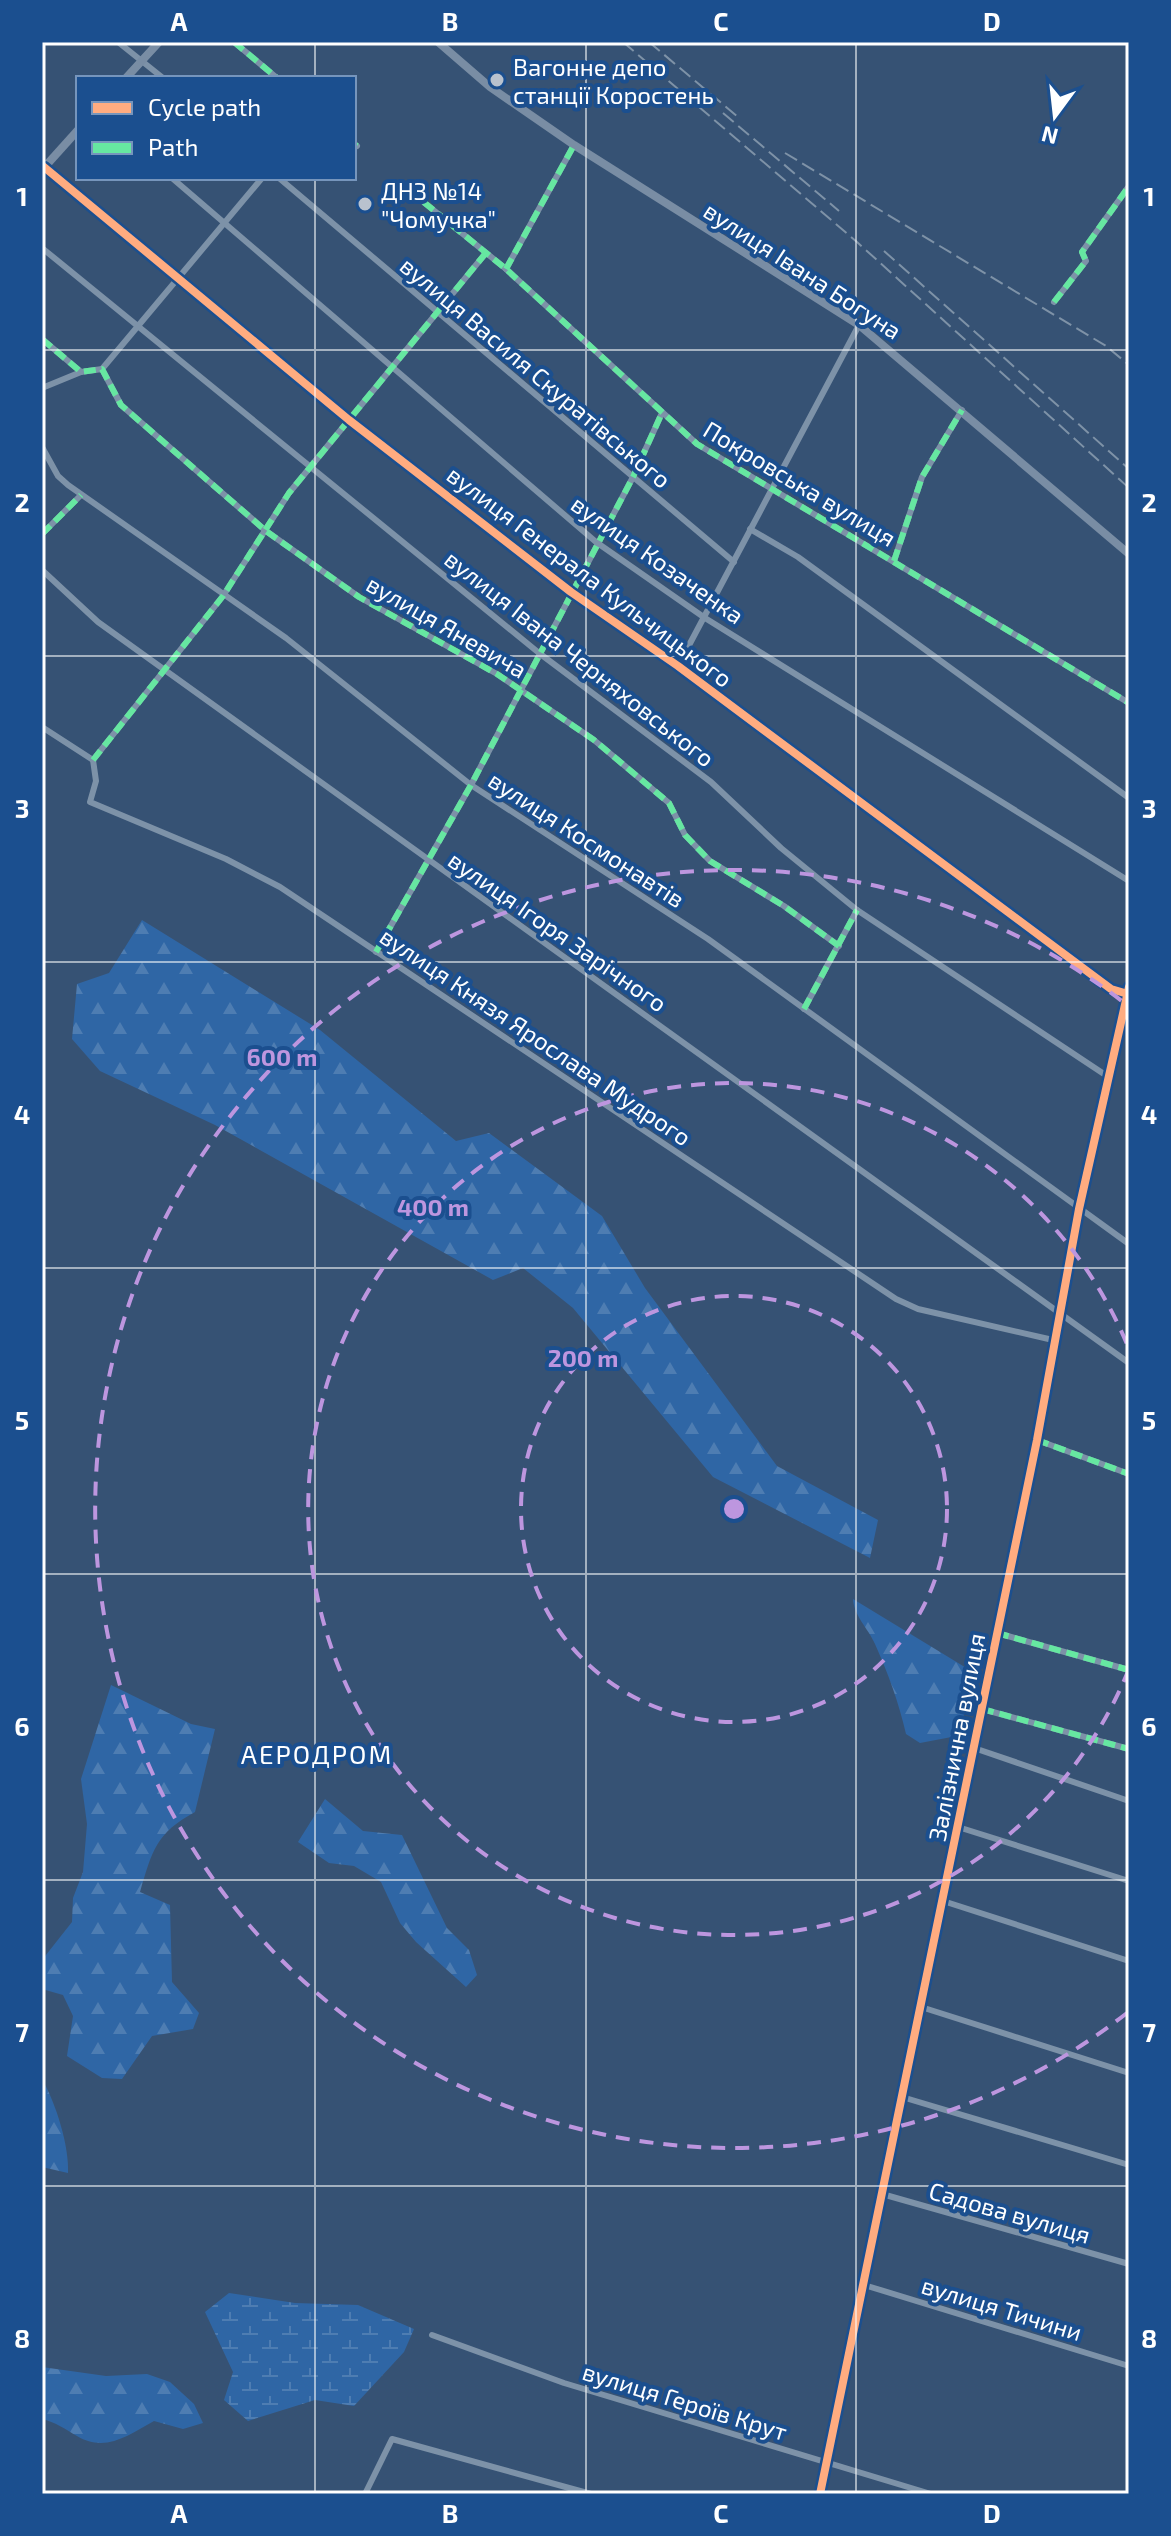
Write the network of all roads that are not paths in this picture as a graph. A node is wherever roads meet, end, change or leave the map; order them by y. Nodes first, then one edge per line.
1 (118, 42) edge
2 (159, 42) edge
3 (234, 42) edge
4 (438, 42) edge
5 (142, 60) junction
6 (128, 76) edge
7 (161, 76) edge
8 (275, 76) edge
9 (76, 132) edge
10 (574, 145) junction
11 (43, 169) edge
12 (174, 180) edge
13 (260, 180) edge
14 (281, 180) edge
15 (1129, 186) edge
16 (410, 191) dead end
17 (225, 222) junction
18 (42, 248) edge
19 (485, 254) junction
20 (506, 269) junction
21 (180, 276) junction
22 (1054, 302) dead end
23 (438, 312) junction
24 (859, 325) junction
25 (137, 327) junction
26 (42, 339) edge
27 (392, 368) junction
28 (102, 369) junction
29 (81, 372) junction
30 (42, 388) edge
31 (962, 410) junction
32 (661, 415) junction
33 (349, 420) junction
34 (42, 447) edge
35 (310, 469) junction
36 (633, 477) junction
37 (771, 490) junction
38 (81, 495) junction
39 (750, 529) junction
40 (266, 531) junction
41 (42, 534) edge
42 (596, 542) junction
43 (1129, 554) edge
44 (894, 561) junction
45 (734, 562) junction
46 (42, 570) edge
47 (571, 592) junction
48 (223, 596) junction
49 (705, 618) junction
50 (539, 653) junction
51 (678, 666) junction
52 (165, 671) junction
53 (520, 689) junction
54 (1129, 703) edge
55 (42, 727) edge
56 (93, 760) junction
57 (471, 785) junction
58 (1129, 798) edge
59 (429, 863) junction
60 (1129, 881) edge
61 (857, 910) junction
62 (839, 946) junction
63 (376, 952) junction
64 (1128, 991) edge
65 (804, 1009) junction
66 (1110, 1078) junction
67 (1079, 1209) junction
68 (1129, 1244) edge
69 (1059, 1314) junction
70 (1053, 1340) junction
71 (1129, 1363) edge
72 (1037, 1440) junction
73 (1129, 1474) edge
74 (997, 1633) junction
75 (1129, 1670) edge
76 (982, 1709) junction
77 (974, 1748) junction
78 (1129, 1749) edge
79 (1129, 1801) edge
80 (958, 1827) junction
81 (1129, 1881) edge
82 (943, 1901) junction
83 (1129, 1961) edge
84 (921, 2007) junction
85 (1129, 2073) edge
86 (902, 2097) junction
87 (1129, 2165) edge
88 (882, 2194) junction
89 (1129, 2264) edge
90 (864, 2285) junction
91 (432, 2335) dead end
92 (1129, 2366) edge
93 (826, 2464) junction
94 (365, 2494) edge
95 (591, 2494) edge
96 (820, 2494) edge
97 (931, 2494) edge

1 - 5 street
2 - 5 street
3 - 8 street
4 - 10 street, вулиця Івана Богуна
5 - 6 street
5 - 7 street
9 - 11 street
10 - 20 street
10 - 24 street, вулиця Івана Богуна
11 - 21 street, вулиця Генерала Кульчицького
12 - 17 street, вулиця Козаченка
13 - 17 street
14 - 23 street, вулиця Василя Скуратівського
15 - 22 street
16 - 19 street, Покровська вулиця
17 - 21 street
17 - 27 street, вулиця Козаченка
18 - 25 street, вулиця Івана Черняховського
19 - 20 street, Покровська вулиця
19 - 23 street
20 - 32 street, Покровська вулиця
21 - 25 street
21 - 33 street, вулиця Генерала Кульчицького
23 - 27 street
23 - 36 street, вулиця Василя Скуратівського
24 - 31 street, вулиця Івана Богуна
24 - 37 street
25 - 28 street
25 - 35 street, вулиця Івана Черняховського
26 - 29 street
27 - 33 street
27 - 42 street, вулиця Козаченка
28 - 29 street
28 - 40 street, вулиця Яневича
29 - 30 street
31 - 43 street, вулиця Івана Богуна
31 - 44 street
32 - 36 street
32 - 37 street, Покровська вулиця
33 - 35 street
33 - 47 street, вулиця Генерала Кульчицького
34 - 38 street, вулиця Космонавтів
35 - 40 street
35 - 50 street, вулиця Івана Черняховського
36 - 42 street
36 - 45 street, вулиця Василя Скуратівського
37 - 39 street
37 - 44 street, Покровська вулиця
38 - 41 street
38 - 48 street, вулиця Космонавтів
39 - 45 street
39 - 58 street
40 - 48 street
40 - 53 street, вулиця Яневича
42 - 47 street
42 - 49 street, вулиця Козаченка
44 - 54 street, Покровська вулиця
45 - 49 street
46 - 52 street, вулиця Ігоря Зарічного
47 - 50 street
47 - 51 street, вулиця Генерала Кульчицького
48 - 52 street
48 - 57 street, вулиця Космонавтів
49 - 51 street
49 - 60 street, вулиця Козаченка
50 - 53 street
50 - 61 street, вулиця Івана Черняховського
51 - 64 street, вулиця Генерала Кульчицького
52 - 56 street
52 - 59 street, вулиця Ігоря Зарічного
53 - 57 street
53 - 62 street, вулиця Яневича
55 - 56 street
56 - 63 street, вулиця Князя Ярослава Мудрого
57 - 59 street
57 - 65 street, вулиця Космонавтів
59 - 63 street
59 - 69 street, вулиця Ігоря Зарічного
61 - 62 street
61 - 66 street, вулиця Івана Черняховського
62 - 65 street
63 - 70 street, вулиця Князя Ярослава Мудрого
64 - 66 street, Залізнична вулиця
65 - 67 street, вулиця Космонавтів
66 - 67 street, Залізнична вулиця
67 - 68 street, вулиця Космонавтів
67 - 69 street, Залізнична вулиця
69 - 70 street, Залізнична вулиця
69 - 71 street, вулиця Ігоря Зарічного
70 - 72 street, Залізнична вулиця
72 - 73 street
72 - 74 street, Залізнична вулиця
74 - 75 street
74 - 76 street, Залізнична вулиця
76 - 77 street, Залізнична вулиця
76 - 78 street
77 - 79 street
77 - 80 street, Залізнична вулиця
80 - 81 street
80 - 82 street, Залізнична вулиця
82 - 83 street
82 - 84 street, Залізнична вулиця
84 - 85 street
84 - 86 street, Залізнична вулиця
86 - 87 street
86 - 88 street, Залізнична вулиця
88 - 89 street, Садова вулиця
88 - 90 street, Залізнична вулиця
90 - 92 street, вулиця Тичини
90 - 93 street, Залізнична вулиця
91 - 93 street, вулиця Героїв Крут
93 - 96 street, Залізнична вулиця
93 - 97 street, вулиця Героїв Крут
94 - 95 street

